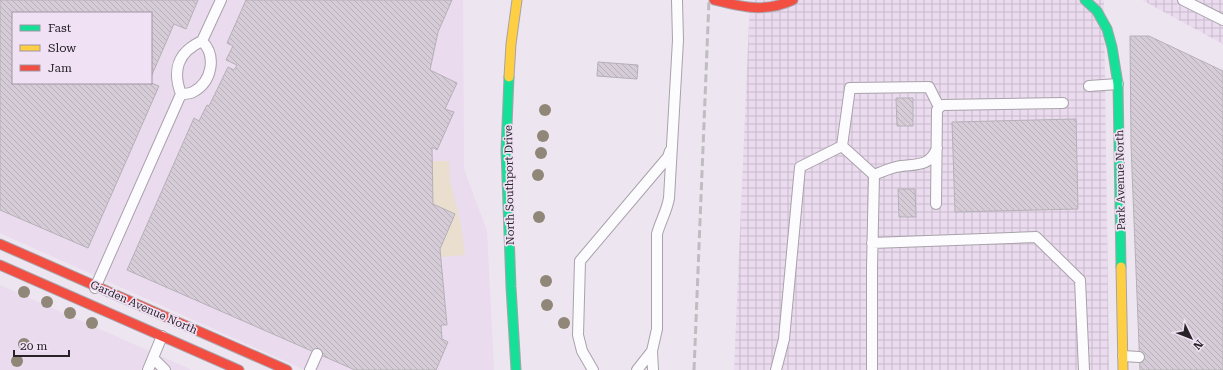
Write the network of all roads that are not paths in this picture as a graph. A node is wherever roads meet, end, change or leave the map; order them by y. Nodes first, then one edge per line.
1 (221, 0) edge
2 (517, 0) edge
3 (677, 0) edge
4 (714, 0) edge
5 (793, 0) edge
6 (1085, 0) edge
7 (1183, 0) edge
8 (1223, 20) edge
9 (202, 41) junction
10 (1118, 84) junction
11 (1089, 86) dead end
12 (181, 94) junction
13 (1063, 103) dead end
14 (939, 107) junction
15 (672, 142) junction
16 (842, 146) junction
17 (937, 148) junction
18 (874, 175) junction
19 (936, 204) dead end
20 (872, 243) junction
21 (0, 244) edge
22 (0, 265) edge
23 (96, 287) junction
24 (88, 304) junction
25 (162, 336) junction
26 (652, 351) junction
27 (317, 354) dead end
28 (1123, 356) junction
29 (1139, 357) dead end
30 (153, 358) junction
31 (148, 370) edge
32 (165, 370) edge
33 (239, 370) edge
34 (288, 370) edge
35 (310, 370) edge
36 (516, 370) edge
37 (593, 370) edge
38 (637, 370) edge
39 (653, 370) edge
40 (776, 370) edge
41 (872, 370) edge
42 (1084, 370) edge
43 (1123, 370) edge

1 - 9 lane
2 - 36 street, North Southport Drive
3 - 15 lane
4 - 5 street
6 - 10 street, Park Avenue North
7 - 8 lane
9 - 12 lane
9 - 12 lane
10 - 11 lane
10 - 28 street, Park Avenue North
12 - 23 lane
13 - 14 lane
14 - 16 lane
14 - 17 lane
15 - 26 lane
15 - 37 lane
16 - 18 lane
16 - 40 lane
17 - 18 lane
17 - 19 lane
18 - 20 lane
20 - 41 lane
20 - 42 lane
21 - 23 street, Garden Avenue North
22 - 24 street, Garden Avenue North
23 - 24 lane
23 - 34 street, Garden Avenue North
24 - 25 street, Garden Avenue North
25 - 30 lane
25 - 33 street, Garden Avenue North
26 - 38 lane
26 - 39 lane
27 - 35 lane
28 - 29 lane
28 - 43 street, Park Avenue North
30 - 31 lane
30 - 32 lane

